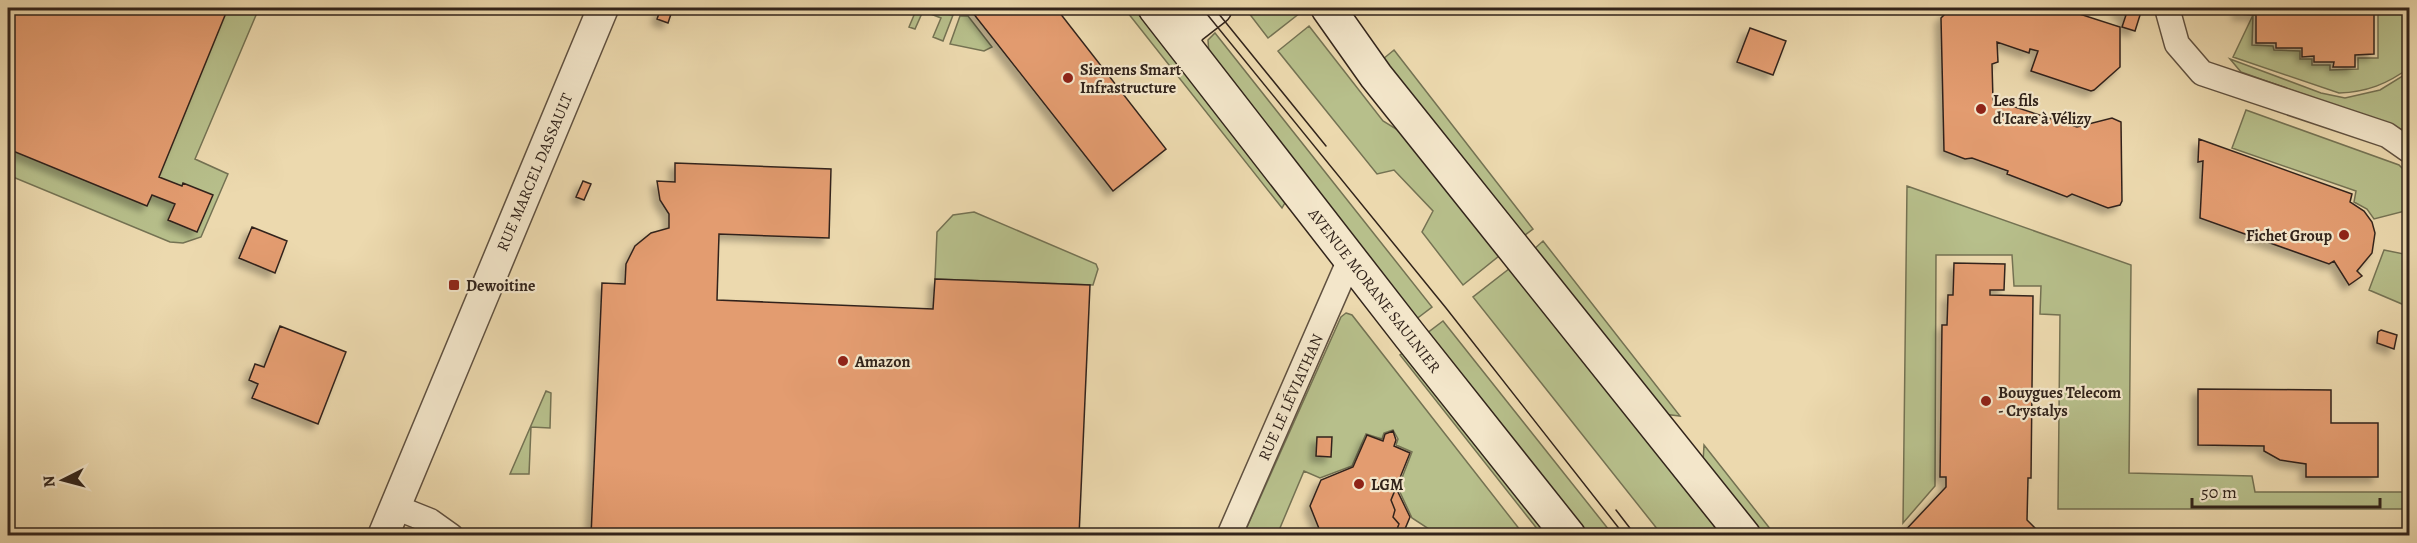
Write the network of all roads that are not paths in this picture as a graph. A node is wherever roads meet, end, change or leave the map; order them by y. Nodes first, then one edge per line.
1 (603, 8) edge
2 (1155, 8) edge
3 (1215, 8) edge
4 (1304, 8) edge
5 (1328, 8) edge
6 (2168, 8) edge
7 (1183, 42) junction
8 (1376, 76) junction
9 (2409, 151) edge
10 (1350, 259) junction
11 (395, 507) junction
12 (383, 536) edge
13 (451, 536) edge
14 (1229, 536) edge
15 (1569, 536) edge
16 (1744, 536) edge

1 - 11 street, RUE MARCEL DASSAULT
2 - 7 main road, AVENUE MORANE SAULNIER
3 - 7 main road
4 - 8 main road
5 - 8 main road
6 - 9 street
7 - 10 main road, AVENUE MORANE SAULNIER
8 - 16 main road
10 - 14 street, RUE LE LÉVIATHAN
10 - 15 main road, AVENUE MORANE SAULNIER
11 - 12 street, RUE MARCEL DASSAULT
11 - 13 street

